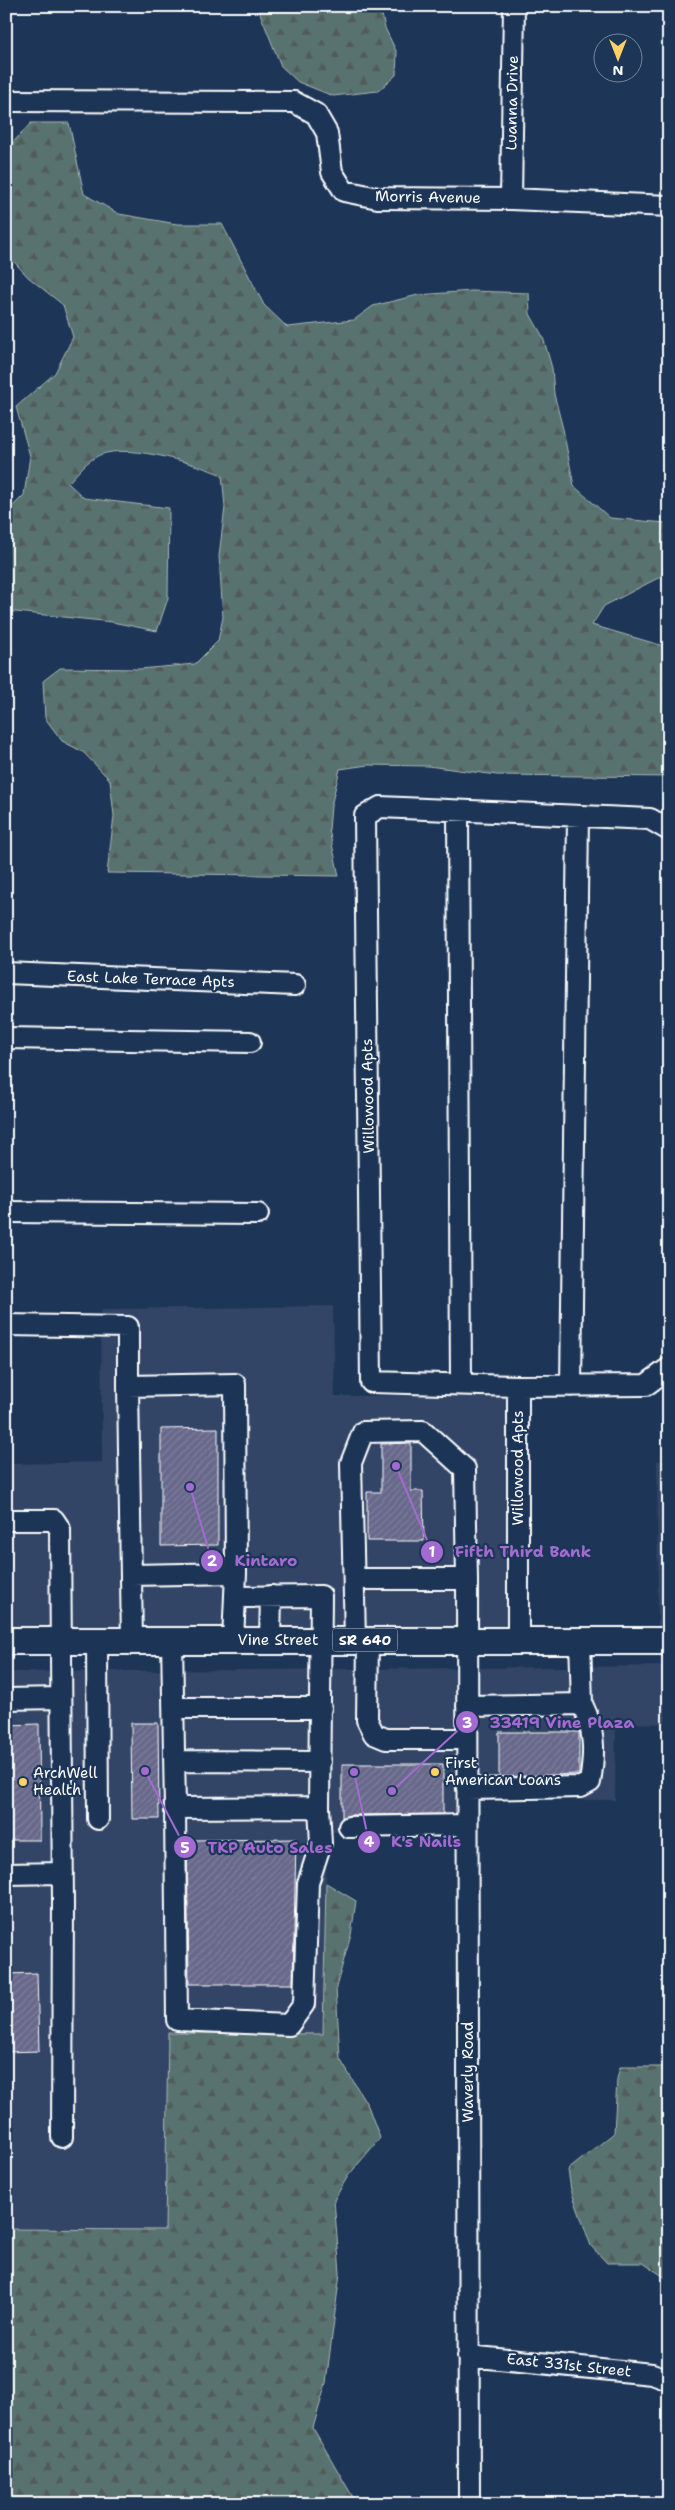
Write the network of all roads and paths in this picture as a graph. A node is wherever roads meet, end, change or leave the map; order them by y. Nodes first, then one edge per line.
1 (514, 6) edge
2 (6, 101) edge
3 (511, 199) junction
4 (669, 206) edge
5 (458, 811) junction
6 (578, 816) junction
7 (669, 830) edge
8 (6, 973) edge
9 (295, 985) dead end
10 (6, 1038) edge
11 (250, 1042) dead end
12 (6, 1212) edge
13 (258, 1214) dead end
14 (6, 1326) edge
15 (669, 1368) edge
16 (461, 1384) junction
17 (128, 1386) junction
18 (518, 1386) junction
19 (571, 1386) junction
20 (6, 1520) edge
21 (236, 1573) junction
22 (131, 1575) junction
23 (354, 1579) junction
24 (468, 1579) junction
25 (236, 1596) junction
26 (271, 1596) junction
27 (467, 1639) junction
28 (172, 1640) junction
29 (233, 1640) junction
30 (270, 1640) junction
31 (322, 1640) junction
32 (362, 1640) junction
33 (518, 1640) junction
34 (580, 1640) junction
35 (6, 1641) edge
36 (61, 1641) junction
37 (97, 1641) junction
38 (132, 1641) junction
39 (669, 1641) edge
40 (61, 1698) junction
41 (6, 1699) edge
42 (582, 1704) junction
43 (467, 1706) junction
44 (174, 1708) junction
45 (320, 1708) junction
46 (467, 1739) junction
47 (176, 1761) junction
48 (320, 1762) junction
49 (467, 1789) junction
50 (319, 1807) junction
51 (175, 1808) junction
52 (98, 1819) dead end
53 (467, 1825) junction
54 (349, 1827) dead end
55 (63, 1873) junction
56 (6, 1874) edge
57 (62, 2137) dead end
58 (468, 2356) junction
59 (669, 2380) edge
60 (469, 2504) edge

1 - 3 street, Luanna Drive
2 - 3 street, Morris Avenue
3 - 4 street, Morris Avenue
5 - 6 street, Willowood Apts
5 - 16 street
5 - 16 street, Willowood Apts
6 - 7 street, Willowood Apts
6 - 19 street
8 - 9 street, East Lake Terrace Apts
10 - 11 street
12 - 13 street
14 - 17 street
15 - 19 street, Willowood Apts
16 - 18 street, Willowood Apts
17 - 21 street
17 - 22 street
18 - 19 street, Willowood Apts
18 - 33 street, Willowood Apts
20 - 36 street
21 - 22 street
21 - 25 street
22 - 38 street
23 - 24 street
23 - 24 street, Waverly Road
23 - 32 street
24 - 27 street, Waverly Road
25 - 26 street
25 - 29 street
26 - 30 street
26 - 31 street
27 - 32 main road, Vine Street / SR 640
27 - 33 main road, Vine Street / SR 640
27 - 43 street, Waverly Road
28 - 29 main road, Vine Street / SR 640
28 - 38 main road, Vine Street / SR 640
28 - 44 street
29 - 30 main road, Vine Street / SR 640
30 - 31 main road, Vine Street / SR 640
31 - 32 main road, Vine Street / SR 640
31 - 45 street
32 - 46 street
33 - 34 main road, Vine Street / SR 640
34 - 39 main road, Vine Street / SR 640
34 - 42 street
35 - 36 main road, Vine Street / SR 640
36 - 37 main road, Vine Street / SR 640
36 - 40 street
37 - 38 main road, Vine Street / SR 640
37 - 52 street
40 - 41 street
40 - 55 street
42 - 43 street
42 - 49 street
43 - 46 street, Waverly Road
44 - 45 street
44 - 47 street
45 - 48 street
46 - 49 street, Waverly Road
47 - 48 street
47 - 51 street
48 - 50 street
49 - 53 street, Waverly Road
50 - 51 street
50 - 51 street
53 - 54 street
53 - 58 street, Waverly Road
55 - 56 street
55 - 57 street
58 - 59 street, East 331st Street
58 - 60 street, Waverly Road

